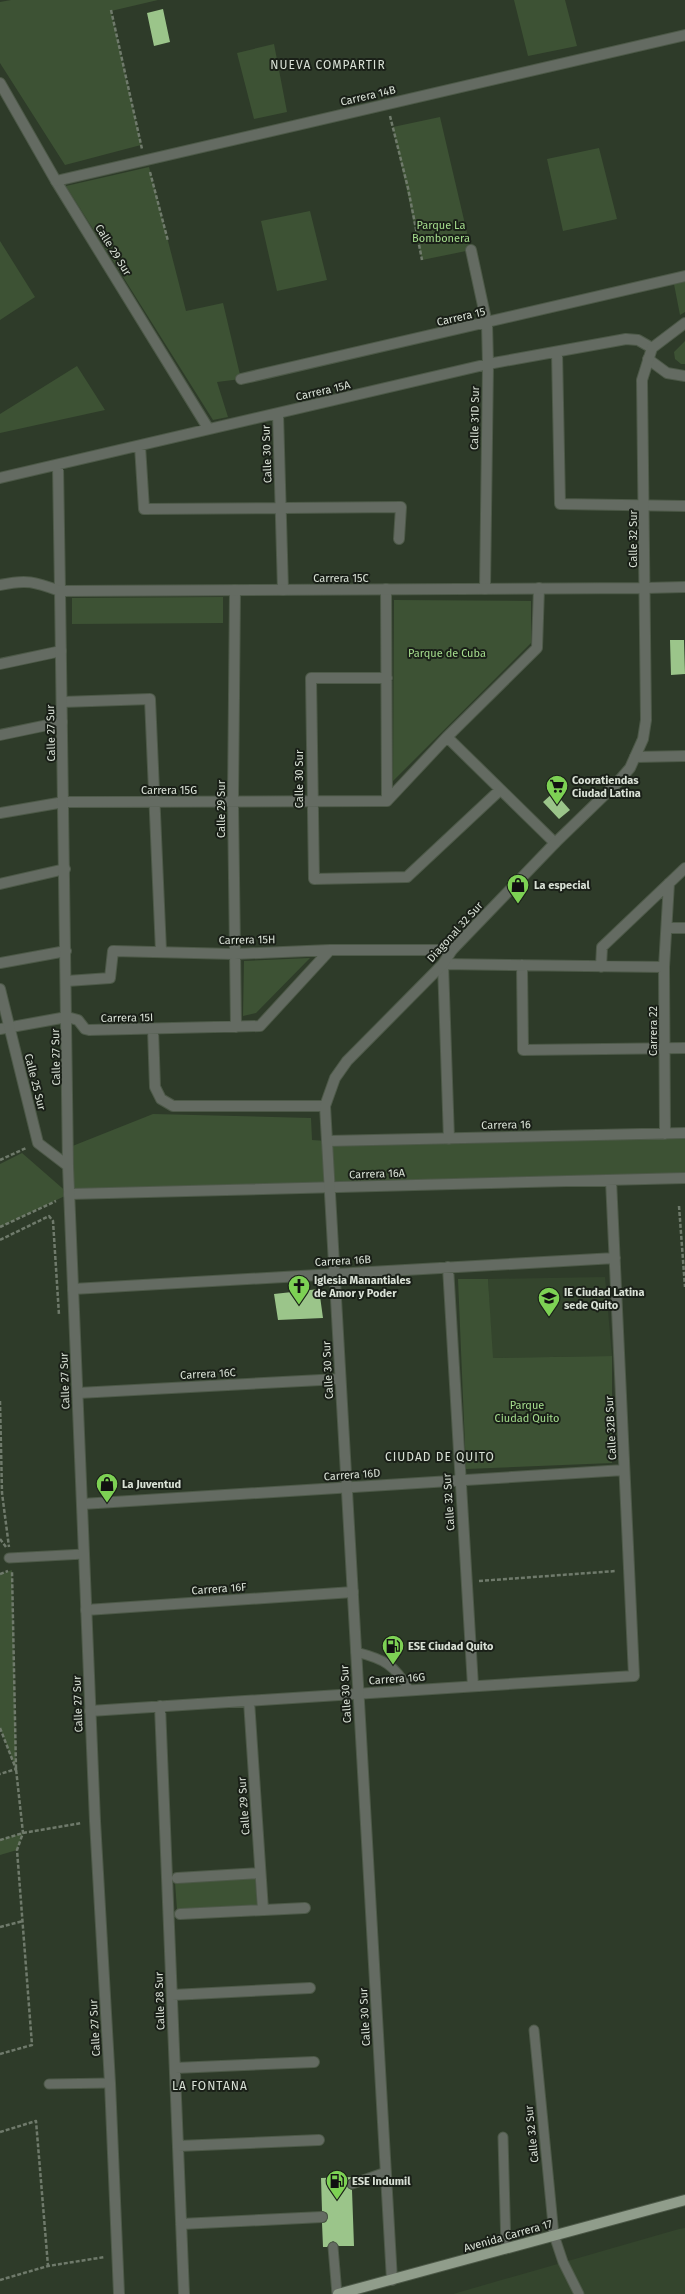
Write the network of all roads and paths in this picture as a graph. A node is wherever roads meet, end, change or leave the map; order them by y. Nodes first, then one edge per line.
1 (111, 10) dead end
2 (685, 35) edge
3 (0, 83) edge
4 (387, 104) junction
5 (144, 160) junction
6 (56, 181) junction
7 (168, 241) dead end
8 (471, 250) dead end
9 (422, 260) dead end
10 (685, 276) edge
11 (685, 323) edge
12 (486, 324) junction
13 (652, 348) junction
14 (557, 352) junction
15 (648, 359) junction
16 (488, 364) junction
17 (685, 376) edge
18 (241, 379) dead end
19 (278, 414) junction
20 (208, 428) junction
21 (140, 446) junction
22 (58, 466) junction
23 (0, 478) edge
24 (645, 506) junction
25 (685, 506) edge
26 (281, 508) junction
27 (399, 539) dead end
28 (0, 585) edge
29 (685, 587) edge
30 (539, 588) junction
31 (646, 588) junction
32 (386, 589) junction
33 (485, 589) junction
34 (235, 590) junction
35 (283, 590) junction
36 (60, 591) junction
37 (61, 651) junction
38 (0, 664) edge
39 (387, 678) junction
40 (62, 702) junction
41 (62, 722) junction
42 (0, 735) edge
43 (447, 737) junction
44 (685, 756) edge
45 (635, 757) junction
46 (500, 790) junction
47 (388, 801) junction
48 (64, 802) junction
49 (154, 802) junction
50 (233, 802) junction
51 (311, 802) junction
52 (0, 813) edge
53 (555, 843) junction
54 (685, 868) edge
55 (65, 869) junction
56 (669, 883) junction
57 (0, 884) edge
58 (667, 928) junction
59 (685, 928) edge
60 (330, 950) junction
61 (452, 950) junction
62 (66, 951) junction
63 (160, 951) junction
64 (234, 954) junction
65 (0, 963) edge
66 (443, 964) junction
67 (522, 965) junction
68 (601, 967) junction
69 (664, 967) junction
70 (67, 981) junction
71 (0, 989) edge
72 (67, 1018) junction
73 (236, 1027) junction
74 (4, 1028) edge
75 (153, 1029) junction
76 (665, 1048) junction
77 (685, 1048) edge
78 (324, 1106) junction
79 (685, 1133) edge
80 (665, 1134) junction
81 (450, 1139) junction
82 (327, 1141) junction
83 (38, 1143) junction
84 (0, 1160) edge
85 (68, 1166) junction
86 (685, 1178) edge
87 (611, 1180) junction
88 (329, 1187) junction
89 (69, 1194) junction
90 (679, 1206) dead end
91 (49, 1216) dead end
92 (0, 1227) edge
93 (0, 1240) edge
94 (615, 1258) junction
95 (448, 1268) junction
96 (334, 1274) junction
97 (685, 1287) edge
98 (73, 1289) junction
99 (340, 1379) junction
100 (78, 1393) junction
101 (0, 1401) edge
102 (624, 1470) junction
103 (460, 1480) junction
104 (346, 1488) junction
105 (0, 1489) edge
106 (2, 1493) junction
107 (82, 1504) junction
108 (9, 1554) joint
109 (84, 1554) junction
110 (12, 1570) dead end
111 (629, 1570) junction
112 (467, 1582) junction
113 (352, 1592) junction
114 (86, 1610) junction
115 (356, 1652) junction
116 (634, 1676) joint
117 (473, 1686) junction
118 (409, 1690) junction
119 (358, 1694) junction
120 (249, 1701) junction
121 (160, 1706) junction
122 (90, 1711) junction
123 (0, 1728) edge
124 (16, 1769) junction
125 (0, 1774) edge
126 (95, 1821) junction
127 (23, 1833) junction
128 (0, 1840) edge
129 (260, 1873) junction
130 (177, 1878) dead end
131 (305, 1908) dead end
132 (263, 1910) junction
133 (180, 1914) dead end
134 (23, 1921) junction
135 (0, 1927) edge
136 (310, 1988) dead end
137 (172, 1995) junction
138 (534, 2030) dead end
139 (0, 2054) edge
140 (314, 2062) dead end
141 (175, 2068) junction
142 (110, 2083) junction
143 (49, 2084) dead end
144 (0, 2132) edge
145 (503, 2137) dead end
146 (318, 2140) dead end
147 (178, 2146) junction
148 (386, 2172) junction
149 (352, 2184) dead end
150 (685, 2200) edge
151 (322, 2217) dead end
152 (181, 2224) junction
153 (554, 2235) junction
154 (333, 2246) dead end
155 (506, 2249) junction
156 (117, 2255) junction
157 (48, 2266) junction
158 (0, 2280) edge
159 (392, 2280) junction
160 (119, 2294) edge
161 (184, 2294) edge
162 (337, 2294) edge
163 (579, 2294) edge

1 - 5 path
2 - 4 street, Carrera 14B
3 - 6 street, Calle 29 Sur
4 - 5 street, Carrera 14B
4 - 9 path
5 - 6 street, Carrera 14B
5 - 7 path
6 - 20 street, Calle 29 Sur
8 - 12 street, Calle 31D Sur
10 - 12 street, Carrera 15
11 - 13 street
12 - 16 street, Calle 31D Sur
12 - 18 street, Carrera 15
13 - 14 street, Carrera 15A
13 - 15 street
14 - 16 street, Carrera 15A
14 - 24 street
15 - 17 street
15 - 24 street, Calle 32 Sur
16 - 19 street, Carrera 15A
16 - 33 street, Calle 31D Sur
19 - 20 street, Carrera 15A
19 - 26 street, Calle 30 Sur
20 - 21 street, Carrera 15A
21 - 22 street, Carrera 15A
21 - 26 street
22 - 23 street, Carrera 15A
22 - 36 street, Calle 27 Sur
24 - 25 street
24 - 31 street, Calle 32 Sur
26 - 27 street
26 - 35 street, Calle 30 Sur
28 - 36 street, Carrera 15C
29 - 31 street, Carrera 15C
30 - 31 street, Carrera 15C
30 - 33 street, Carrera 15C
30 - 43 street
31 - 45 street, Calle 32 Sur
32 - 33 street, Carrera 15C
32 - 35 street, Carrera 15C
32 - 39 street
34 - 35 street, Carrera 15C
34 - 36 street, Carrera 15C
34 - 50 street, Calle 29 Sur
36 - 37 street, Calle 27 Sur
37 - 38 street
37 - 40 street, Calle 27 Sur
39 - 47 street
39 - 51 street, Calle 30 Sur
40 - 41 street, Calle 27 Sur
40 - 49 street
41 - 42 street
41 - 48 street, Calle 27 Sur
43 - 46 street
43 - 47 street
44 - 45 street
45 - 53 street, Diagonal 32 Sur
46 - 51 street, Calle 30 Sur
46 - 53 street
47 - 51 street, Carrera 15G
48 - 49 street, Carrera 15G
48 - 52 street, Carrera 15G
48 - 55 street, Calle 27 Sur
49 - 50 street, Carrera 15G
49 - 63 street
50 - 51 street, Carrera 15G
50 - 64 street, Calle 29 Sur
53 - 61 street, Diagonal 32 Sur
54 - 56 street
55 - 57 street
55 - 62 street, Calle 27 Sur
56 - 58 street, Carrera 22
56 - 68 street
58 - 59 street
58 - 69 street, Carrera 22
60 - 61 street, Carrera 15H
60 - 64 street, Carrera 15H
60 - 73 street, Carrera 15I
61 - 66 street, Diagonal 32 Sur
62 - 65 street
62 - 70 street, Calle 27 Sur
63 - 64 street, Carrera 15H
63 - 70 street, Carrera 15H
64 - 73 street, Calle 29 Sur
66 - 67 street
66 - 78 street, Diagonal 32 Sur
66 - 81 street
67 - 68 street
67 - 76 street
68 - 69 street
69 - 76 street, Carrera 22
70 - 72 street, Calle 27 Sur
71 - 74 street, Calle 25 Sur
72 - 74 street
72 - 75 street, Carrera 15I
72 - 85 street, Calle 27 Sur
73 - 75 street, Carrera 15I
74 - 83 street, Calle 25 Sur
75 - 78 street
76 - 77 street
76 - 80 street, Carrera 22
78 - 82 street, Calle 30 Sur
79 - 80 street, Carrera 16
80 - 81 street, Carrera 16
81 - 82 street, Carrera 16
82 - 88 street, Calle 30 Sur
83 - 84 path
83 - 85 street
85 - 89 street, Calle 27 Sur
86 - 87 street, Carrera 16A
87 - 88 street, Carrera 16A
87 - 94 street, Calle 32B Sur
88 - 89 street, Carrera 16A
88 - 96 street, Calle 30 Sur
89 - 92 path
89 - 98 street, Calle 27 Sur
90 - 97 path
91 - 93 path
94 - 95 street, Carrera 16B
94 - 102 street, Calle 32B Sur
95 - 96 street, Carrera 16B
95 - 103 street, Calle 32 Sur
96 - 98 street, Carrera 16B
96 - 99 street, Calle 30 Sur
98 - 100 street, Calle 27 Sur
99 - 100 street, Carrera 16C
99 - 104 street, Calle 30 Sur
100 - 107 street, Calle 27 Sur
101 - 106 path
102 - 103 street, Carrera 16D
102 - 111 street, Calle 32B Sur
103 - 104 street, Carrera 16D
103 - 112 street, Calle 32 Sur
104 - 107 street, Carrera 16D
104 - 113 street, Calle 30 Sur
105 - 106 path
106 - 108 path
107 - 109 street, Calle 27 Sur
108 - 109 lane
109 - 114 street, Calle 27 Sur
110 - 124 path
111 - 112 path
111 - 116 street, Calle 32B Sur
112 - 117 street, Calle 32 Sur
113 - 114 street, Carrera 16F
113 - 115 street, Calle 30 Sur
114 - 122 street, Calle 27 Sur
115 - 118 lane
115 - 119 street, Calle 30 Sur
116 - 117 street, Carrera 16G
117 - 118 street, Carrera 16G
118 - 119 street, Carrera 16G
119 - 120 street, Carrera 16G
119 - 148 street, Calle 30 Sur
120 - 121 street, Carrera 16G
120 - 129 street, Calle 29 Sur
121 - 122 street, Carrera 16G
121 - 137 street, Calle 28 Sur
122 - 126 street, Calle 27 Sur
123 - 124 path
124 - 125 path
124 - 127 path
126 - 127 path
126 - 142 street, Calle 27 Sur
127 - 128 path
127 - 134 path
129 - 130 street
129 - 132 street, Calle 29 Sur
131 - 132 street
132 - 133 street
134 - 135 path
134 - 139 path
136 - 137 street
137 - 141 street, Calle 28 Sur
138 - 153 lane, Calle 32 Sur
140 - 141 street
141 - 147 street, Calle 28 Sur
142 - 143 lane
142 - 156 street, Calle 27 Sur
144 - 157 path
145 - 155 lane
146 - 147 street
147 - 152 street, Calle 28 Sur
148 - 149 lane
148 - 159 street, Calle 30 Sur
150 - 153 main road, Avenida Carrera 17
151 - 152 street
152 - 161 street, Calle 28 Sur
153 - 155 main road, Avenida Carrera 17
153 - 163 lane, Calle 32 Sur
154 - 162 lane
155 - 159 main road, Avenida Carrera 17
156 - 157 path
156 - 160 street, Calle 27 Sur
157 - 158 path
159 - 162 main road, Avenida Carrera 17

